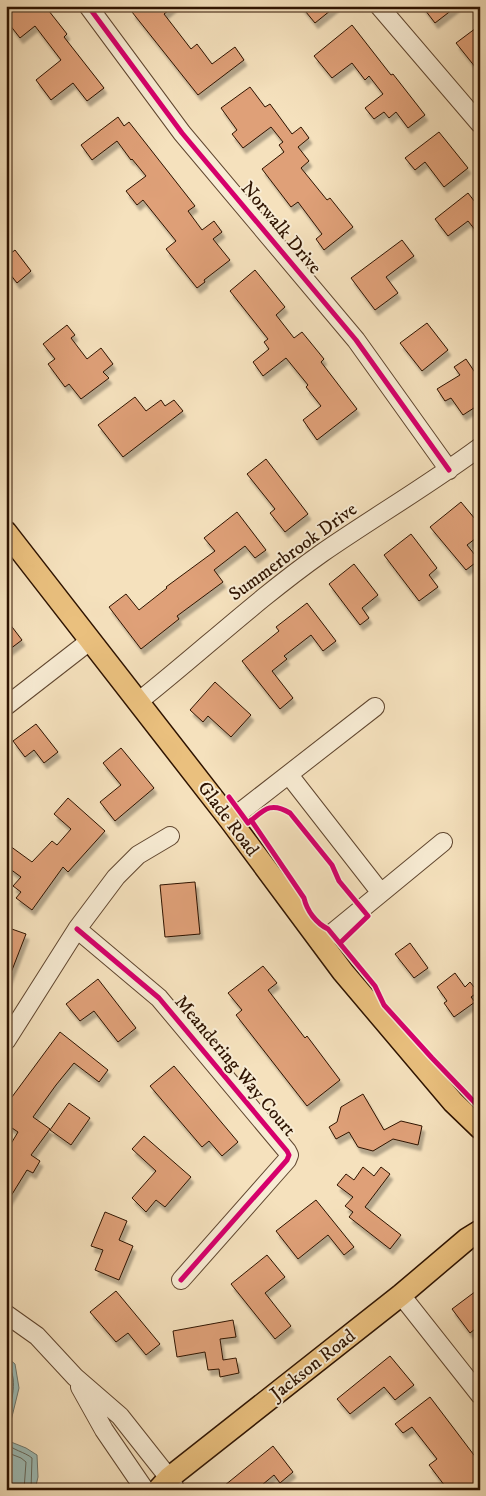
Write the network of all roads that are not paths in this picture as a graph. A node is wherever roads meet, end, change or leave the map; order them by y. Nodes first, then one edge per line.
1 (88, 6) edge
2 (379, 6) edge
3 (480, 124) edge
4 (480, 447) edge
5 (449, 470) junction
6 (6, 532) edge
7 (91, 640) junction
8 (138, 702) junction
9 (6, 706) edge
10 (375, 707) dead end
11 (289, 775) junction
12 (230, 820) junction
13 (170, 836) dead end
14 (443, 842) dead end
15 (381, 893) junction
16 (77, 929) junction
17 (320, 943) junction
18 (6, 1041) edge
19 (453, 1102) junction
20 (480, 1128) edge
21 (480, 1143) edge
22 (477, 1234) edge
23 (181, 1280) dead end
24 (401, 1295) junction
25 (6, 1314) edge
26 (75, 1377) junction
27 (480, 1395) edge
28 (168, 1486) edge
29 (145, 1490) edge

1 - 5 street, Norwalk Drive
2 - 3 street
4 - 5 street, Summerbrook Drive
5 - 8 street, Summerbrook Drive
6 - 7 main road, Glade Road
7 - 8 main road, Glade Road
7 - 9 street
8 - 12 main road, Glade Road
10 - 11 street
11 - 12 street
11 - 15 street
12 - 17 main road, Glade Road
13 - 16 street
14 - 15 street
15 - 17 street
16 - 18 street
16 - 23 street, Meandering Way Court
17 - 19 main road, Glade Road
19 - 20 main road, Glade Road
19 - 21 main road, Glade Road
22 - 24 main road, Jackson Road
24 - 27 street
24 - 28 main road, Jackson Road
25 - 26 street
26 - 28 street
26 - 29 street

